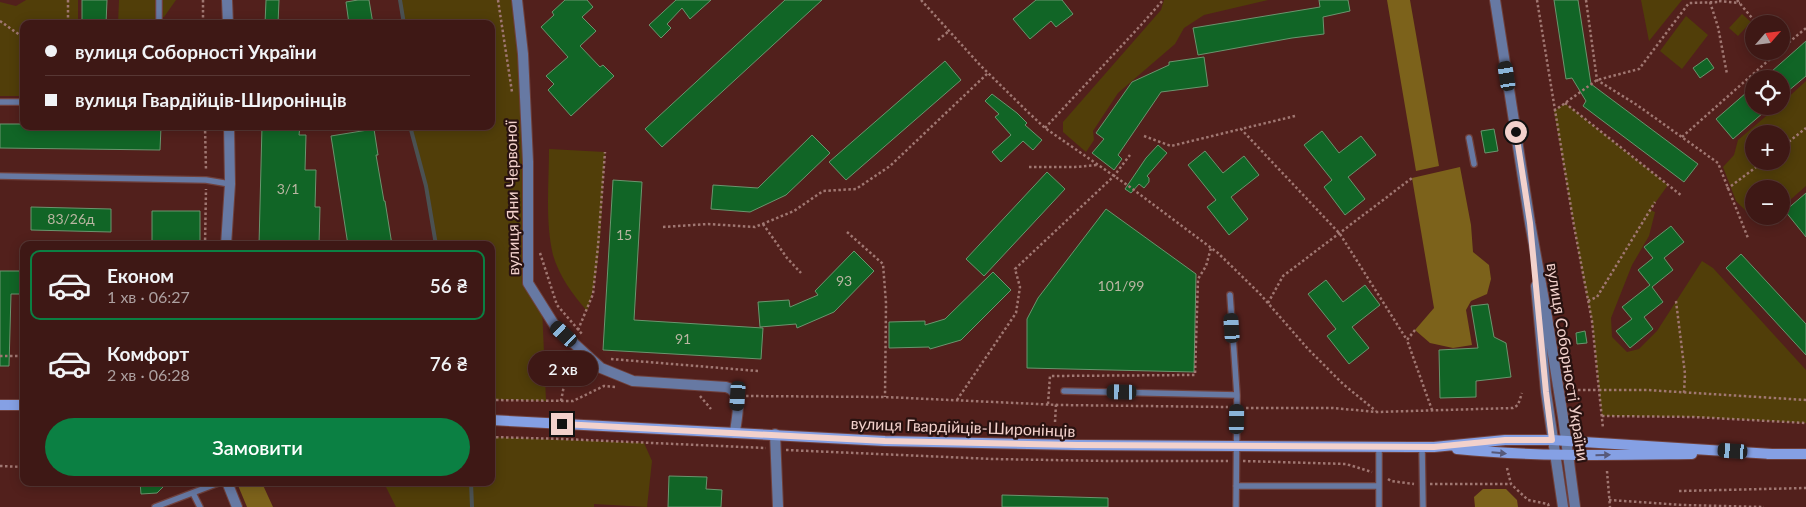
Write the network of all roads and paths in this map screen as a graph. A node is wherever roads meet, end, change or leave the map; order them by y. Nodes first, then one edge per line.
1 (68, 0) edge
2 (159, 0) edge
3 (203, 0) edge
4 (228, 0) edge
5 (498, 0) edge
6 (517, 0) edge
7 (921, 0) edge
8 (1163, 0) edge
9 (1496, 0) edge
10 (1537, 0) edge
11 (1586, 0) edge
12 (1737, 0) edge
13 (1719, 1) edge
14 (1710, 2) junction
15 (1740, 3) junction
16 (1750, 15) edge
17 (68, 20) edge
18 (159, 20) edge
19 (203, 20) edge
20 (228, 20) edge
21 (0, 21) edge
22 (1806, 28) edge
23 (949, 31) junction
24 (20, 35) edge
25 (938, 40) dead end
26 (1790, 42) edge
27 (1769, 60) edge
28 (988, 73) junction
29 (1727, 74) dead end
30 (1597, 80) junction
31 (512, 94) dead end
32 (0, 102) edge
33 (20, 102) edge
34 (1565, 103) junction
35 (1554, 111) junction
36 (1294, 116) dead end
37 (1046, 128) junction
38 (1806, 128) edge
39 (1241, 129) junction
40 (205, 130) edge
41 (229, 130) edge
42 (1144, 136) dead end
43 (1682, 137) junction
44 (1469, 138) dead end
45 (1790, 141) edge
46 (605, 152) dead end
47 (1130, 155) dead end
48 (1474, 164) dead end
49 (1098, 165) junction
50 (1029, 167) dead end
51 (1752, 170) edge
52 (0, 176) edge
53 (1114, 176) junction
54 (1412, 178) dead end
55 (206, 180) junction
56 (230, 184) junction
57 (1727, 189) junction
58 (1682, 196) dead end
59 (1654, 202) dead end
60 (1530, 223) junction
61 (763, 224) junction
62 (663, 227) dead end
63 (847, 232) dead end
64 (1340, 234) junction
65 (1748, 238) dead end
66 (204, 241) edge
67 (226, 241) edge
68 (540, 245) dead end
69 (1211, 248) junction
70 (801, 273) dead end
71 (1230, 295) dead end
72 (1588, 301) junction
73 (1676, 301) dead end
74 (1268, 303) junction
75 (578, 330) junction
76 (1415, 330) dead end
77 (585, 337) dead end
78 (1406, 340) junction
79 (572, 342) junction
80 (0, 356) edge
81 (20, 356) edge
82 (604, 358) dead end
83 (758, 371) dead end
84 (623, 388) dead end
85 (1578, 390) dead end
86 (1599, 390) junction
87 (1064, 391) dead end
88 (1684, 392) junction
89 (1522, 393) dead end
90 (705, 394) dead end
91 (1237, 395) junction
92 (738, 396) junction
93 (885, 397) junction
94 (495, 400) edge
95 (957, 400) junction
96 (1806, 400) edge
97 (561, 401) junction
98 (1048, 404) junction
99 (1056, 404) junction
100 (0, 405) edge
101 (20, 405) edge
102 (1237, 408) junction
103 (711, 410) dead end
104 (1432, 410) junction
105 (1378, 412) junction
106 (1602, 416) junction
107 (495, 420) edge
108 (1055, 422) dead end
109 (1806, 423) edge
110 (1603, 428) dead end
111 (735, 433) junction
112 (775, 434) junction
113 (495, 437) edge
114 (1552, 440) junction
115 (1566, 441) junction
116 (1237, 447) junction
117 (1379, 447) junction
118 (1422, 447) junction
119 (1434, 447) junction
120 (776, 449) junction
121 (1772, 454) junction
122 (1806, 454) edge
123 (1554, 455) junction
124 (1569, 455) junction
125 (1236, 461) junction
126 (0, 466) edge
127 (20, 467) edge
128 (1507, 468) dead end
129 (1607, 471) dead end
130 (1379, 475) junction
131 (1423, 484) junction
132 (1511, 484) junction
133 (211, 486) edge
134 (229, 486) edge
135 (1236, 486) junction
136 (1379, 486) junction
137 (1806, 488) edge
138 (1679, 491) dead end
139 (193, 493) junction
140 (1609, 500) junction
141 (155, 507) edge
142 (200, 507) edge
143 (237, 507) edge
144 (778, 507) edge
145 (1236, 507) edge
146 (1379, 507) edge
147 (1423, 507) edge
148 (1549, 507) edge
149 (1563, 507) edge
150 (1575, 507) edge
151 (1610, 507) edge
152 (1764, 507) edge

1 - 17 path
2 - 18 lane
3 - 19 path
4 - 20 street
5 - 31 path
6 - 79 street, вулиця Яни Червоної
7 - 23 path
8 - 37 path
9 - 60 street, вулиця Соборності України
10 - 35 path
11 - 30 path
12 - 15 path
13 - 14 path
13 - 15 path
14 - 29 path
14 - 30 path
15 - 16 path
21 - 24 path
22 - 26 path
23 - 25 path
23 - 28 path
27 - 43 path
28 - 37 path
28 - 61 path
30 - 34 path
30 - 43 path
32 - 33 lane
34 - 35 path
34 - 58 path
35 - 72 path
36 - 39 path
37 - 49 path
38 - 45 path
39 - 42 path
39 - 64 path
40 - 55 path
41 - 56 street
43 - 57 path
44 - 48 lane
46 - 75 path
47 - 53 path
49 - 50 path
49 - 53 path
51 - 57 path
52 - 55 lane
53 - 69 path
53 - 95 path
54 - 64 path
55 - 56 lane
55 - 66 path
56 - 67 street
57 - 65 path
59 - 72 path
60 - 114 street, вулиця Соборності України
60 - 115 street, вулиця Соборності України
61 - 62 path
61 - 70 path
63 - 93 path
64 - 74 path
64 - 78 path
68 - 75 path
69 - 74 path
69 - 98 path
71 - 91 lane
72 - 86 path
73 - 88 path
74 - 105 path
75 - 77 path
75 - 79 path
76 - 78 path
78 - 104 path
79 - 92 street, вулиця Яни Червоної
79 - 97 path
80 - 81 path
82 - 83 path
84 - 97 path
85 - 86 path
86 - 88 path
86 - 106 path
87 - 91 lane
88 - 96 path
89 - 104 path
90 - 103 path
91 - 102 lane
92 - 93 path
92 - 111 street
93 - 95 path
94 - 97 path
95 - 98 path
98 - 99 path
99 - 102 path
99 - 108 path
100 - 101 main road
102 - 105 path
102 - 116 lane
104 - 105 path
106 - 109 path
106 - 110 path
107 - 111 main road, вулиця Гвардійців-Широнінців
111 - 112 main road, вулиця Гвардійців-Широнінців
112 - 116 main road, вулиця Гвардійців-Широнінців
112 - 120 street
113 - 120 path
114 - 115 main road, вулиця Гвардійців-Широнінців
114 - 119 main road, вулиця Гвардійців-Широнінців
114 - 123 street, вулиця Соборності України
115 - 121 main road, вулиця Гвардійців-Широнінців
115 - 124 street, вулиця Соборності України
116 - 117 main road, вулиця Гвардійців-Широнінців
116 - 125 lane
117 - 118 main road, вулиця Гвардійців-Широнінців
117 - 130 lane
118 - 119 main road, вулиця Гвардійців-Широнінців
118 - 131 lane
119 -> 123 main road, вулиця Гвардійців-Широнінців
120 - 125 path
120 - 144 street
121 - 122 main road, вулиця Гвардійців-Широнінців
124 -> 121 main road, вулиця Гвардійців-Широнінців
123 - 124 main road, вулиця Гвардійців-Широнінців
123 - 149 street, вулиця Соборності України
124 - 150 street, вулиця Соборності України
125 - 130 path
125 - 135 lane
126 - 127 path
128 - 132 path
129 - 140 path
130 - 131 path
130 - 136 lane
131 - 132 path
131 - 147 lane
132 - 148 path
133 - 139 lane
134 - 143 street
135 - 136 lane
135 - 145 lane
136 - 146 lane
137 - 138 path
139 - 141 lane
139 - 142 lane
140 - 151 path
140 - 152 path

